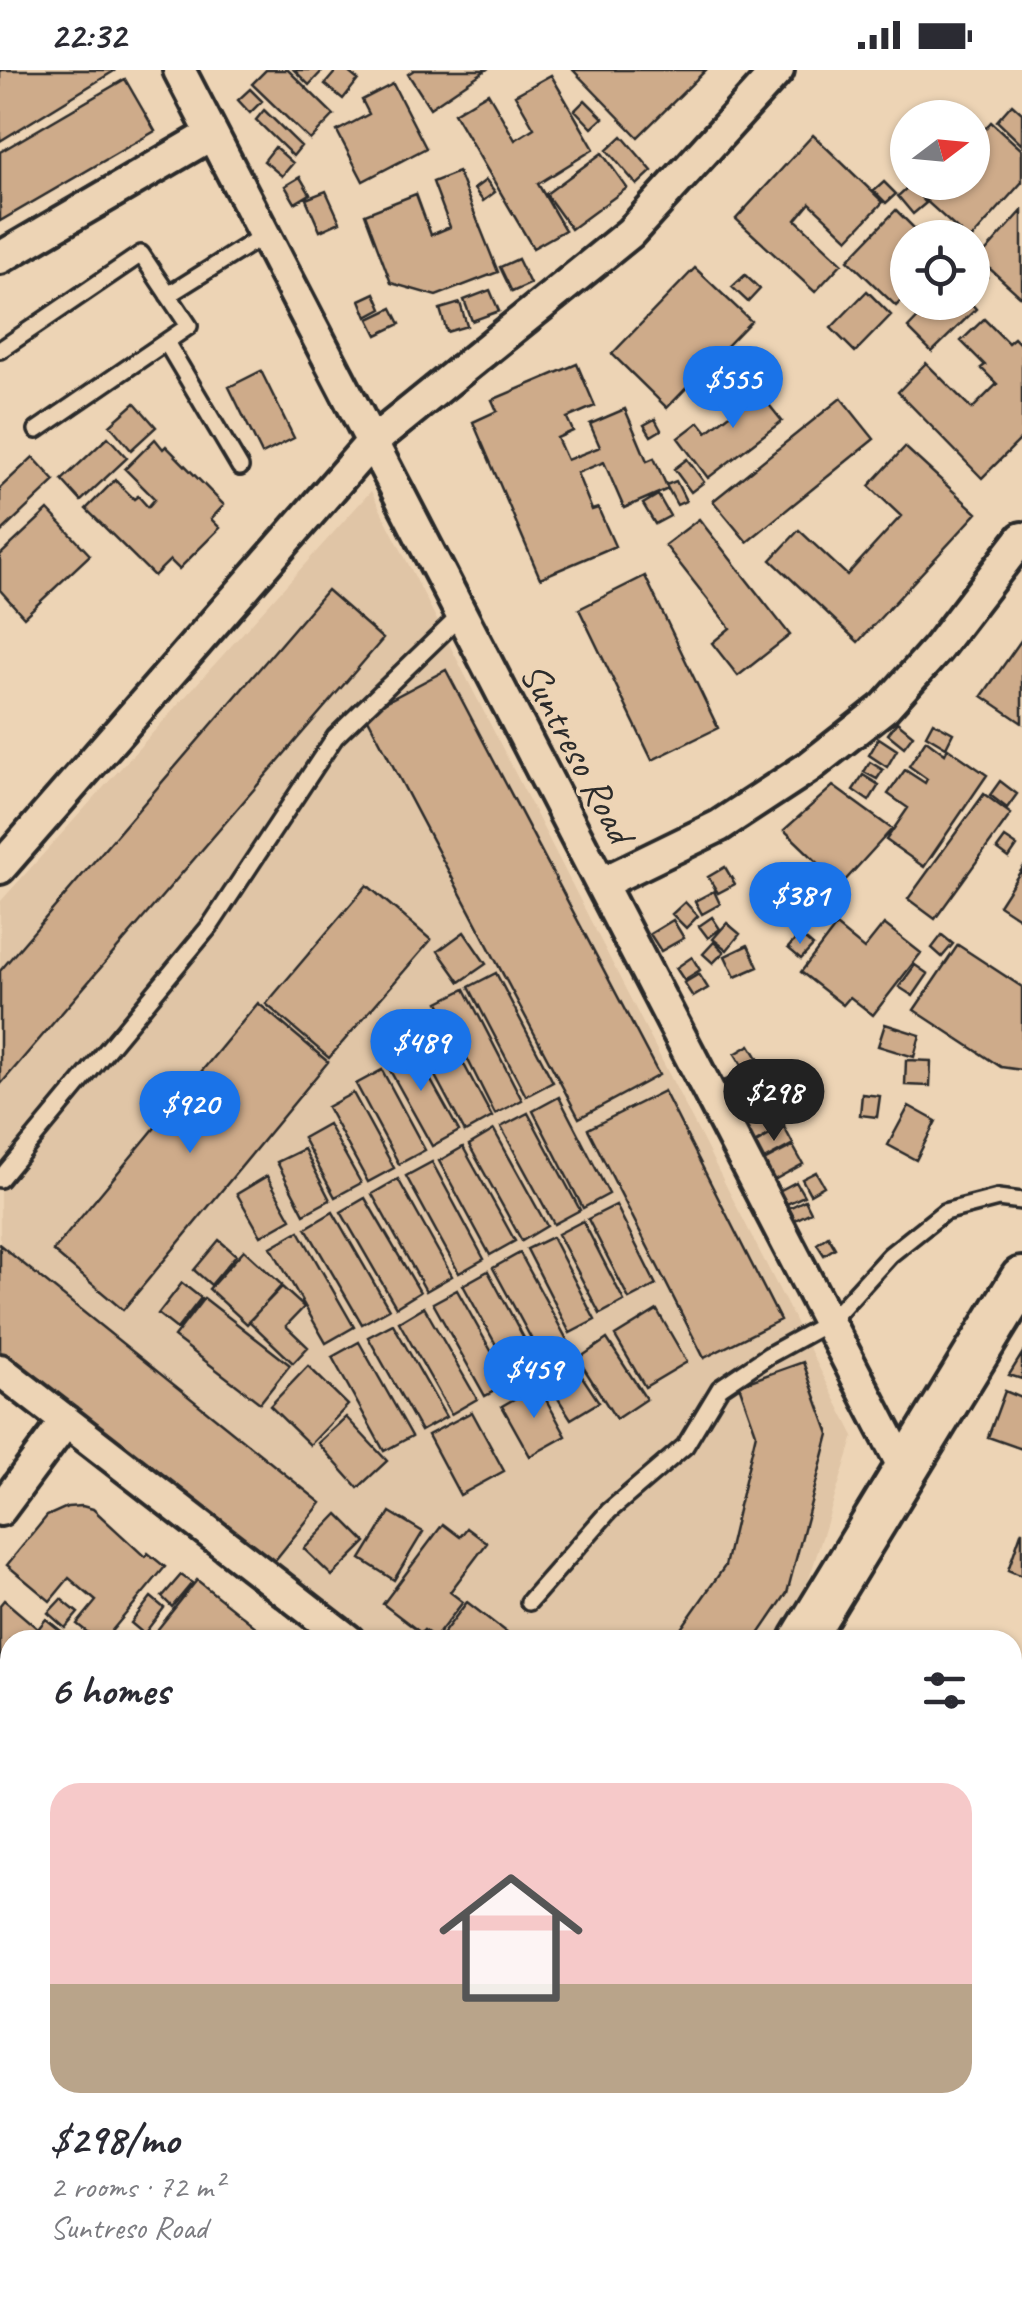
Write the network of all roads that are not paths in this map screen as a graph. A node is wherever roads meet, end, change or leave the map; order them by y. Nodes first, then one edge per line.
1 (178, 70) edge
2 (778, 70) edge
3 (212, 134) junction
4 (264, 235) junction
5 (0, 258) edge
6 (168, 295) junction
7 (166, 342) junction
8 (0, 350) edge
9 (37, 430) dead end
10 (370, 444) junction
11 (240, 467) dead end
12 (1022, 538) edge
13 (461, 615) junction
14 (0, 868) edge
15 (602, 882) junction
16 (0, 1179) edge
17 (1022, 1201) edge
18 (1022, 1279) edge
19 (829, 1322) junction
20 (0, 1370) edge
21 (66, 1422) junction
22 (906, 1472) junction
23 (0, 1510) edge
24 (528, 1602) dead end
25 (334, 1630) edge
26 (808, 1630) edge

1 - 3 street, Suntreso Road
2 - 10 street
3 - 4 street, Suntreso Road
3 - 5 street
4 - 6 lane
4 - 10 street, Suntreso Road
6 - 7 lane
6 - 8 lane
7 - 9 lane
7 - 11 lane
10 - 13 street, Suntreso Road
10 - 14 street
12 - 15 street
13 - 15 street, Suntreso Road
13 - 16 lane
15 - 19 street, Suntreso Road
17 - 19 lane
18 - 22 main road
19 - 22 street, Suntreso Road
19 - 24 lane
20 - 21 street
21 - 23 street
21 - 25 street
22 - 26 main road

